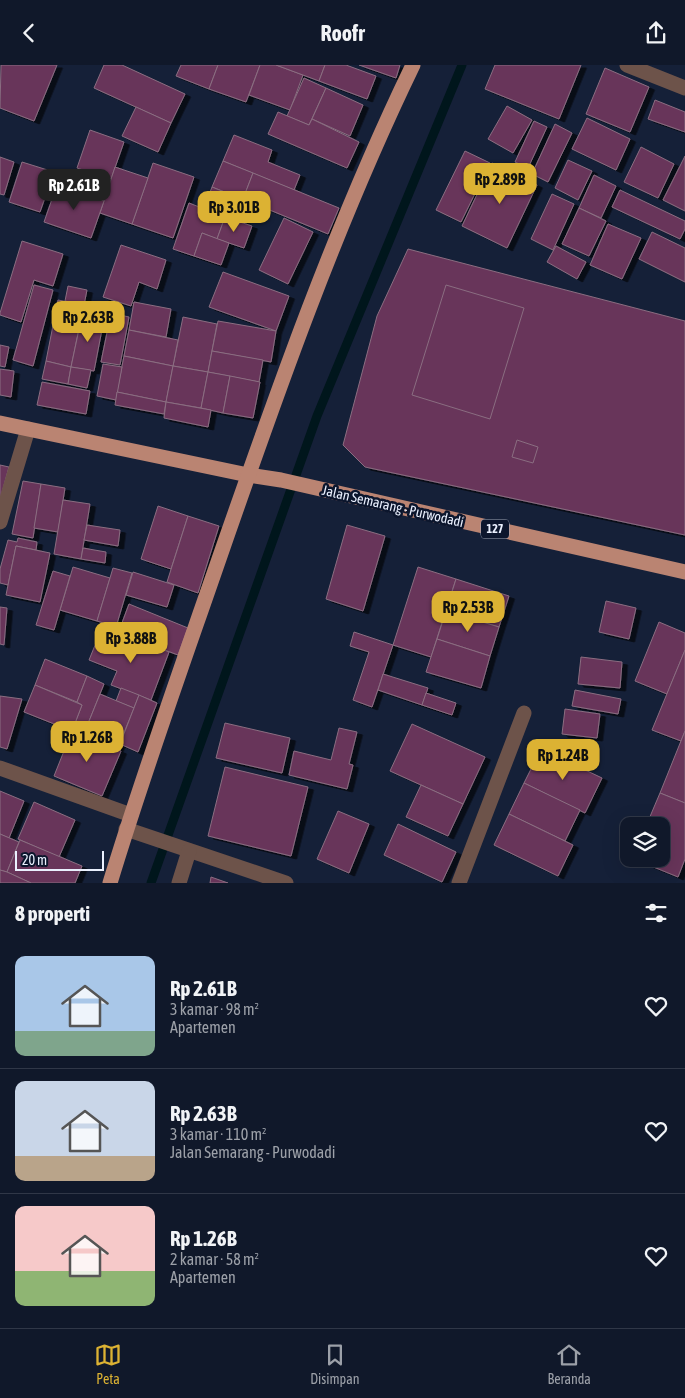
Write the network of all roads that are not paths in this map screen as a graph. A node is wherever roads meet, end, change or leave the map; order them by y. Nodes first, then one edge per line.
1 (413, 65) edge
2 (628, 65) edge
3 (685, 88) edge
4 (0, 423) edge
5 (28, 429) junction
6 (248, 475) junction
7 (0, 523) edge
8 (685, 572) edge
9 (524, 713) dead end
10 (0, 768) edge
11 (129, 822) junction
12 (190, 851) junction
13 (110, 883) edge
14 (179, 883) edge
15 (286, 883) edge
16 (459, 883) edge

1 - 6 main road
2 - 3 street
4 - 5 main road, 127
5 - 6 main road, 127
5 - 7 street
6 - 8 main road, Jalan Semarang - Purwodadi / 127
6 - 11 main road
9 - 16 street
10 - 11 street
11 - 12 street
11 - 13 main road
12 - 14 street
12 - 15 street

